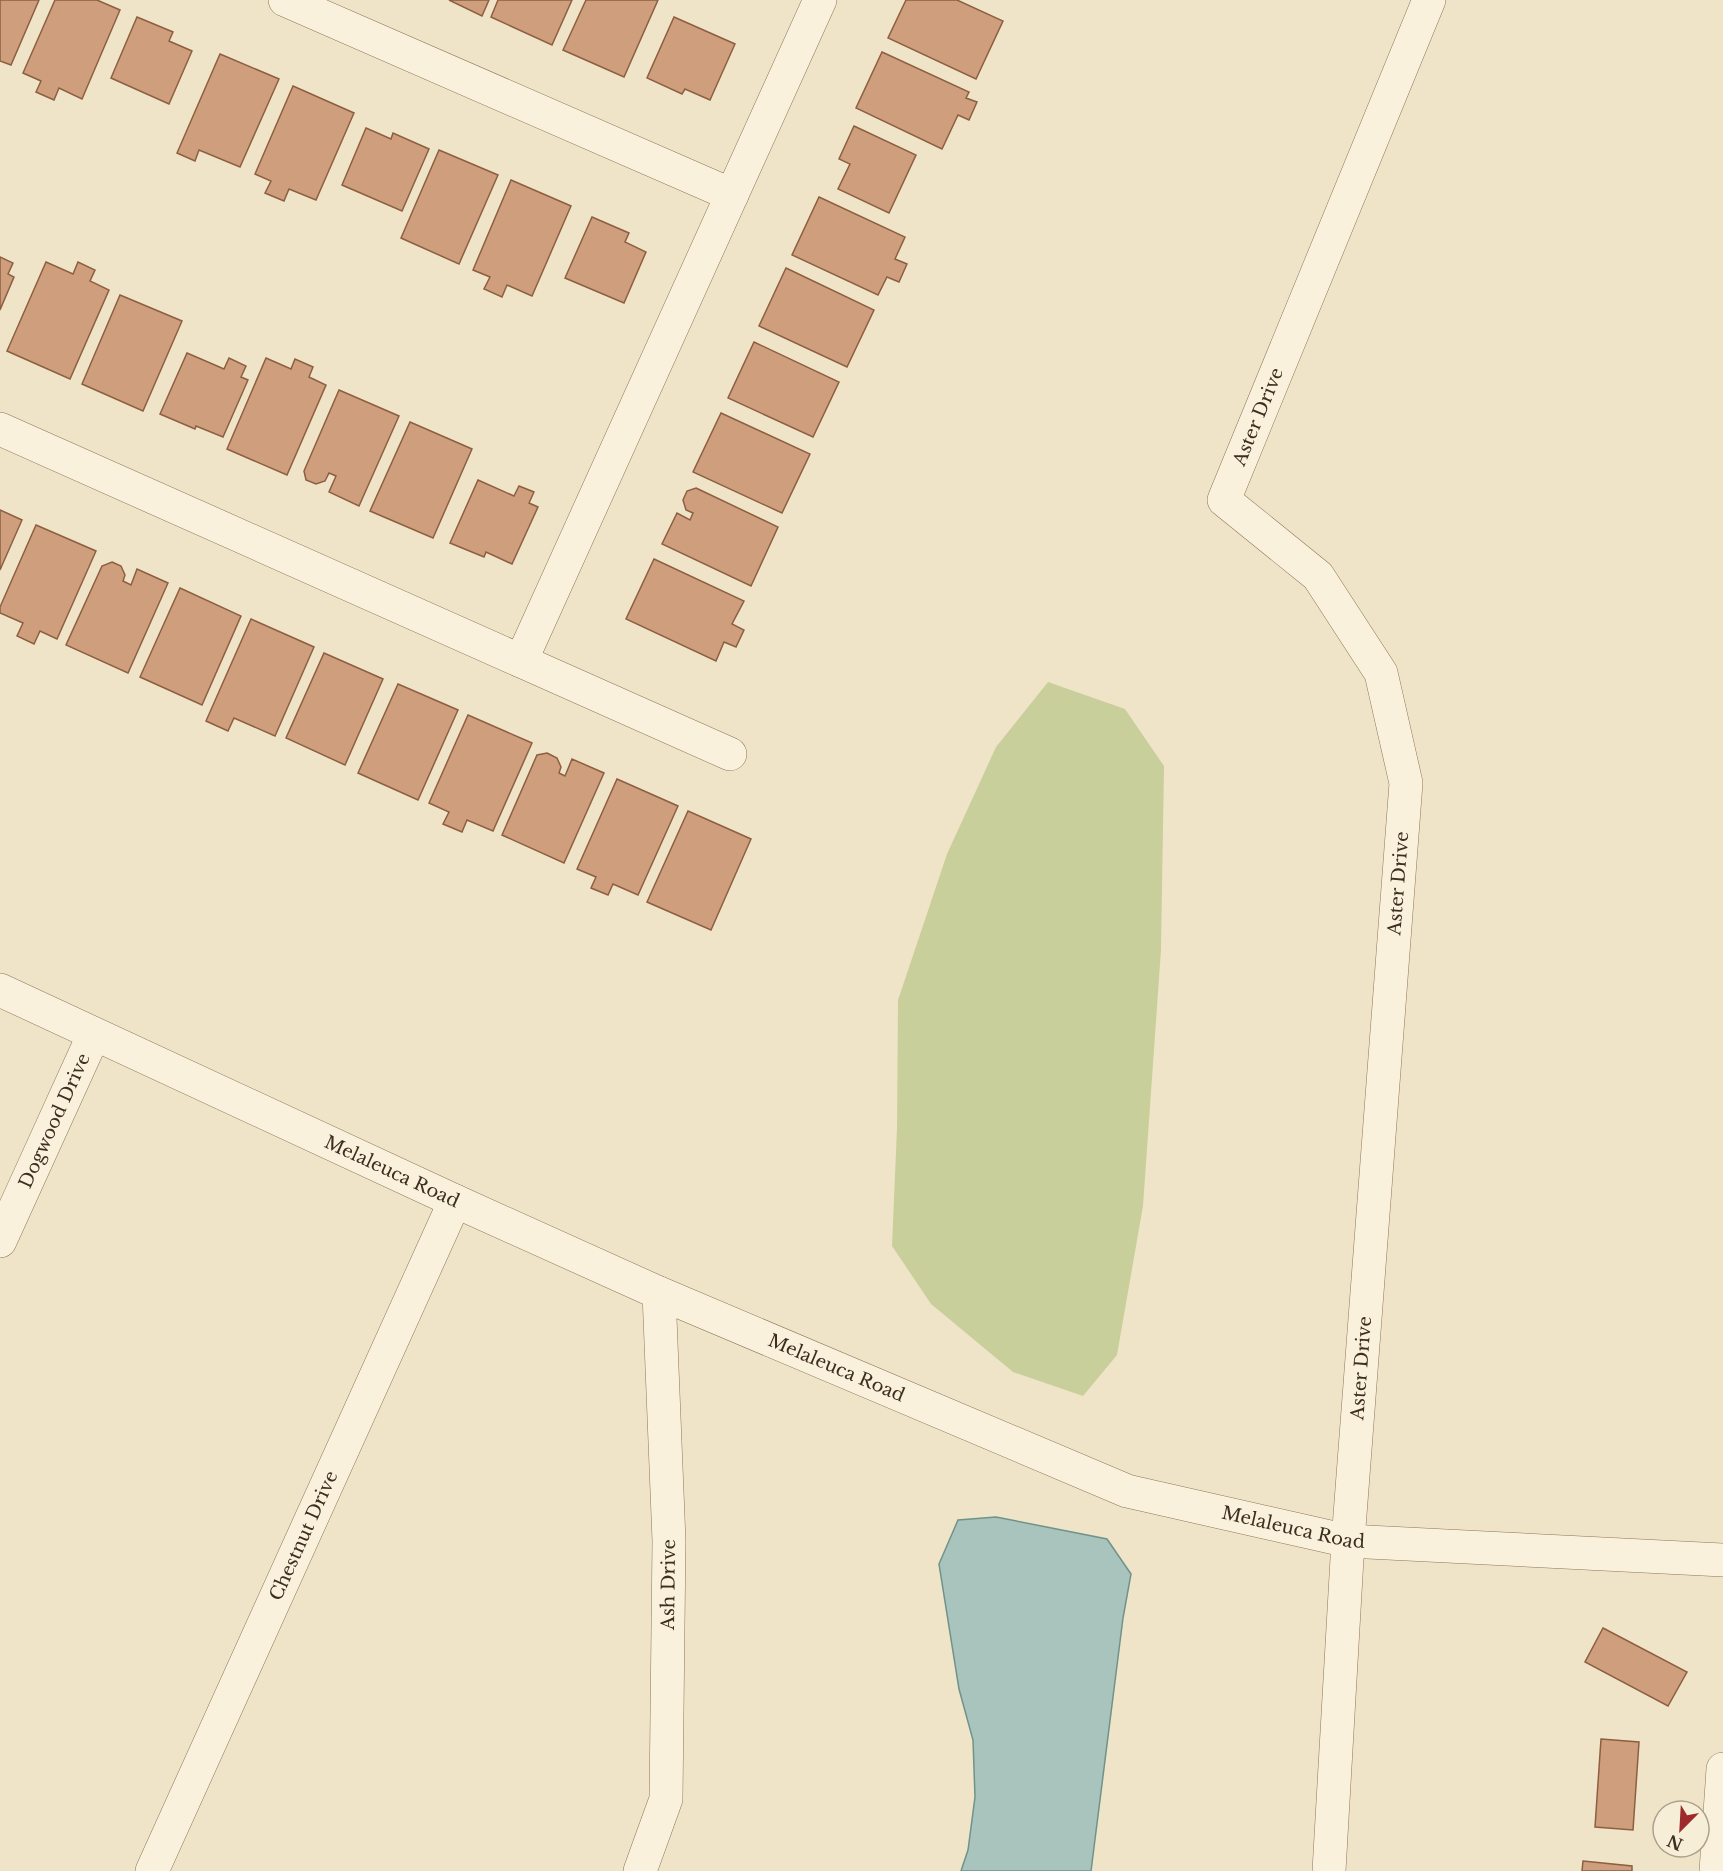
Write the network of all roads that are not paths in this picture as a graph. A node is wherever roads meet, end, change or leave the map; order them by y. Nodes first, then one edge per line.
1 (285, 0) edge
2 (820, 0) edge
3 (1429, 0) edge
4 (732, 195) junction
5 (0, 429) edge
6 (521, 661) junction
7 (730, 754) dead end
8 (0, 990) edge
9 (94, 1034) junction
10 (455, 1202) junction
11 (0, 1241) edge
12 (659, 1293) junction
13 (1348, 1541) junction
14 (1723, 1560) edge
15 (1723, 1769) edge
16 (152, 1871) edge
17 (640, 1871) edge
18 (1329, 1871) edge
19 (1716, 1871) edge

1 - 4 street
2 - 4 street
3 - 13 street, Aster Drive
4 - 6 street
5 - 6 street
6 - 7 street
8 - 9 street, Melaleuca Road
9 - 10 street, Melaleuca Road
9 - 11 street, Dogwood Drive
10 - 12 street, Melaleuca Road
10 - 16 street, Chestnut Drive
12 - 13 street, Melaleuca Road
12 - 17 street, Ash Drive
13 - 14 street, Melaleuca Road
13 - 18 street, Aster Drive
15 - 19 street

